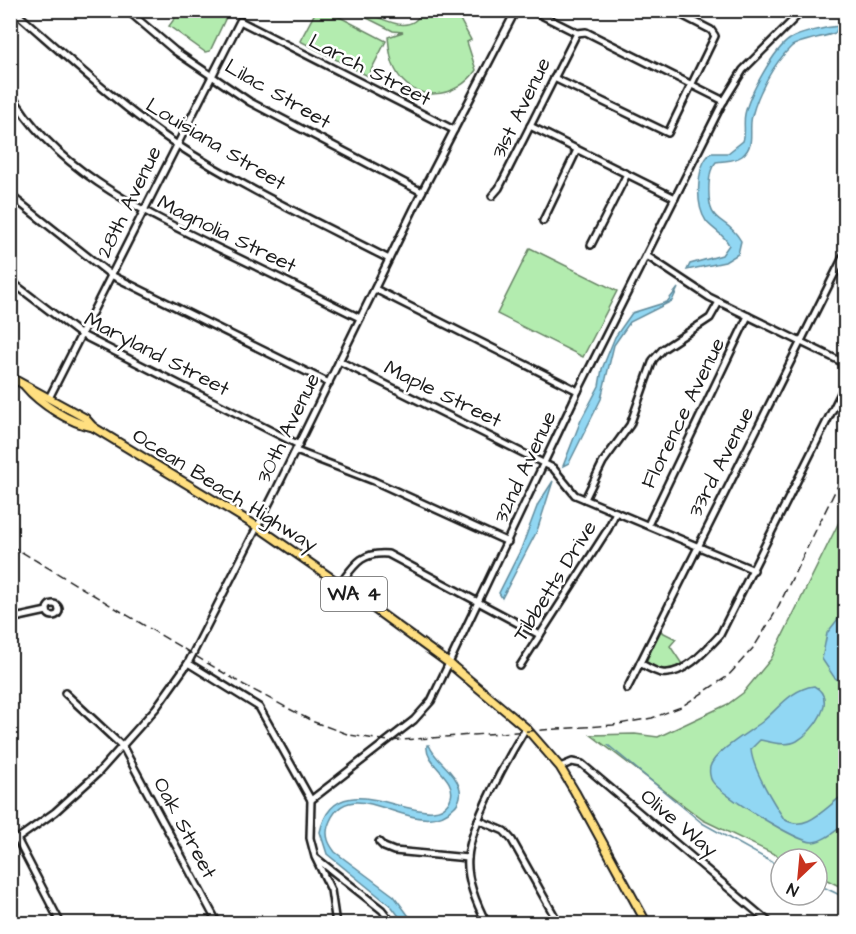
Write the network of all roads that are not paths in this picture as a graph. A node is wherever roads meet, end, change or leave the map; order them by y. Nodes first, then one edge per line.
1 (13, 10) edge
2 (127, 10) edge
3 (516, 10) edge
4 (531, 10) edge
5 (672, 10) edge
6 (803, 10) edge
7 (240, 21) joint
8 (576, 33) junction
9 (210, 74) junction
10 (554, 78) junction
11 (692, 85) junction
12 (10, 92) edge
13 (724, 101) junction
14 (530, 126) junction
15 (454, 130) junction
16 (176, 144) junction
17 (578, 150) junction
18 (627, 174) junction
19 (422, 192) junction
20 (10, 195) edge
21 (492, 196) dead end
22 (675, 198) junction
23 (143, 211) junction
24 (543, 221) dead end
25 (591, 245) dead end
26 (846, 251) edge
27 (647, 256) junction
28 (389, 259) junction
29 (111, 275) junction
30 (10, 277) edge
31 (375, 290) junction
32 (719, 302) junction
33 (748, 316) junction
34 (360, 318) junction
35 (80, 334) junction
36 (800, 341) junction
37 (339, 361) junction
38 (846, 364) edge
39 (10, 377) edge
40 (329, 383) junction
41 (846, 383) edge
42 (25, 386) junction
43 (578, 391) junction
44 (50, 398) junction
45 (93, 427) junction
46 (299, 445) junction
47 (296, 451) junction
48 (545, 463) junction
49 (585, 499) junction
50 (615, 512) junction
51 (648, 525) junction
52 (258, 527) junction
53 (508, 542) junction
54 (698, 546) junction
55 (754, 570) junction
56 (340, 584) junction
57 (480, 601) junction
58 (47, 611) dead end
59 (10, 619) edge
60 (540, 635) junction
61 (188, 663) junction
62 (640, 663) junction
63 (450, 664) junction
64 (520, 666) dead end
65 (627, 689) dead end
66 (65, 693) dead end
67 (526, 728) junction
68 (123, 747) junction
69 (560, 767) junction
70 (311, 800) junction
71 (478, 820) junction
72 (17, 839) junction
73 (379, 842) dead end
74 (10, 844) edge
75 (315, 857) junction
76 (468, 858) junction
77 (61, 924) edge
78 (218, 924) edge
79 (336, 924) edge
80 (393, 924) edge
81 (487, 924) edge
82 (560, 924) edge
83 (647, 924) edge
84 (771, 924) edge

1 - 16 street, Louisiana Street
2 - 9 street, Lilac Street
3 - 15 street, 30th Avenue
4 - 8 street
5 - 11 street
6 - 13 street, 32nd Avenue
7 - 9 street, 28th Avenue
7 - 15 street, Larch Street
8 - 10 street, 31st Avenue
8 - 11 street
9 - 16 street, 28th Avenue
9 - 19 street, Lilac Street
10 - 11 street
10 - 14 street, 31st Avenue
11 - 13 street
12 - 23 street, Magnolia Street
13 - 22 street, 32nd Avenue
14 - 17 street
14 - 21 street, 31st Avenue
15 - 19 street, 30th Avenue
16 - 23 street, 28th Avenue
16 - 28 street, Louisiana Street
17 - 18 street
17 - 24 street
18 - 22 street
18 - 25 street
19 - 28 street, 30th Avenue
20 - 29 street
22 - 27 street, 32nd Avenue
23 - 29 street, 28th Avenue
23 - 34 street, Magnolia Street
26 - 36 street, 33rd Avenue
27 - 32 street
27 - 43 street, 32nd Avenue
28 - 31 street, 30th Avenue
29 - 35 street, 28th Avenue
29 - 40 street
30 - 35 street, Maryland Street
31 - 34 street, 30th Avenue
31 - 43 street
32 - 33 street
32 - 49 street
33 - 36 street
33 - 51 street, Florence Avenue
34 - 37 street, 30th Avenue
35 - 44 street, 28th Avenue
35 - 46 street, Maryland Street
36 - 38 street
36 - 54 street, 33rd Avenue
37 - 40 street, 30th Avenue
37 - 48 street, Maple Street
39 - 42 main road, Ocean Beach Highway / WA 4
40 - 46 street, 30th Avenue
41 - 55 street
42 - 44 main road, Ocean Beach Highway / WA 4
42 - 45 main road, Ocean Beach Highway / WA 4
43 - 48 street, 32nd Avenue
44 - 45 main road, Ocean Beach Highway / WA 4
45 - 52 main road, Ocean Beach Highway / WA 4
46 - 47 street, 30th Avenue
47 - 52 street, 30th Avenue
47 - 53 street
48 - 49 street, Maple Street
48 - 53 street, 32nd Avenue
49 - 50 street, Maple Street
50 - 51 street, Maple Street
50 - 60 street, Tibbetts Drive
51 - 54 street, Maple Street
52 - 56 main road, Ocean Beach Highway / WA 4
52 - 61 street, 30th Avenue
53 - 57 street, 32nd Avenue
54 - 55 street, Maple Street
54 - 62 street, 33rd Avenue
55 - 62 street
56 - 57 street
56 - 63 main road, Ocean Beach Highway / WA 4
57 - 60 street
57 - 63 street, 32nd Avenue
58 - 59 street
60 - 64 street, Tibbetts Drive
61 - 68 street, 30th Avenue
61 - 70 street
62 - 65 street, 33rd Avenue
63 - 67 main road, Ocean Beach Highway / WA 4
63 - 70 street, 32nd Avenue
66 - 68 street, Oak Street
67 - 69 main road, Ocean Beach Highway / WA 4
67 - 71 street
68 - 72 street, 30th Avenue
68 - 78 street, Oak Street
69 - 83 main road, Ocean Beach Highway / WA 4
69 - 84 street, Olive Way
70 - 75 street
71 - 76 street
71 - 82 street
72 - 74 street, 30th Avenue
72 - 77 street
73 - 76 street
75 - 79 street
75 - 80 street
76 - 81 street

